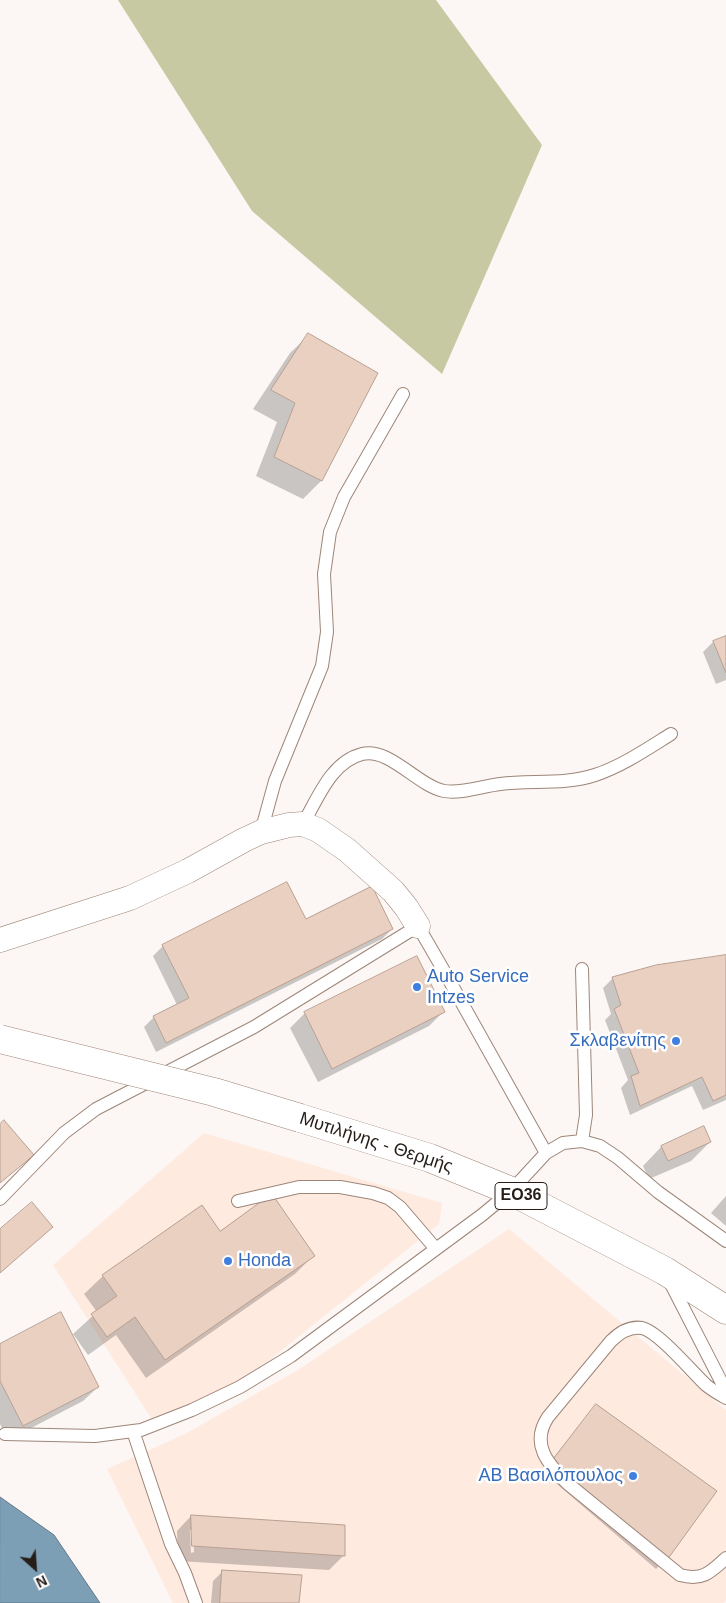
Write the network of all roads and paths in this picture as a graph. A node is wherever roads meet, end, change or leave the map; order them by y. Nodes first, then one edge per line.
1 (403, 394) dead end
2 (671, 734) dead end
3 (303, 824) junction
4 (261, 832) junction
5 (418, 926) junction
6 (0, 940) edge
7 (582, 969) dead end
8 (0, 1039) edge
9 (582, 1141) junction
10 (546, 1153) junction
11 (511, 1191) junction
12 (0, 1199) edge
13 (238, 1201) dead end
14 (726, 1241) edge
15 (436, 1249) junction
16 (665, 1271) junction
17 (726, 1310) edge
18 (726, 1391) edge
19 (726, 1398) edge
20 (133, 1431) junction
21 (5, 1434) dead end
22 (726, 1558) edge
23 (196, 1603) edge

1 - 4 lane
2 - 3 lane
3 - 4 street
3 - 5 street
4 - 6 street
5 - 10 lane
5 - 12 lane
7 - 9 lane
8 - 11 main road, Μυτιλήνης - Θερμής / ΕΟ36, bridge
9 - 10 lane
9 - 14 lane
10 - 11 lane
11 - 15 lane
11 - 16 main road, Μυτιλήνης - Θερμής / ΕΟ36
13 - 15 lane
15 - 20 lane
16 - 17 main road, Μυτιλήνης - Θερμής / ΕΟ36
16 - 18 lane
19 - 22 lane
20 - 21 lane
20 - 23 lane

